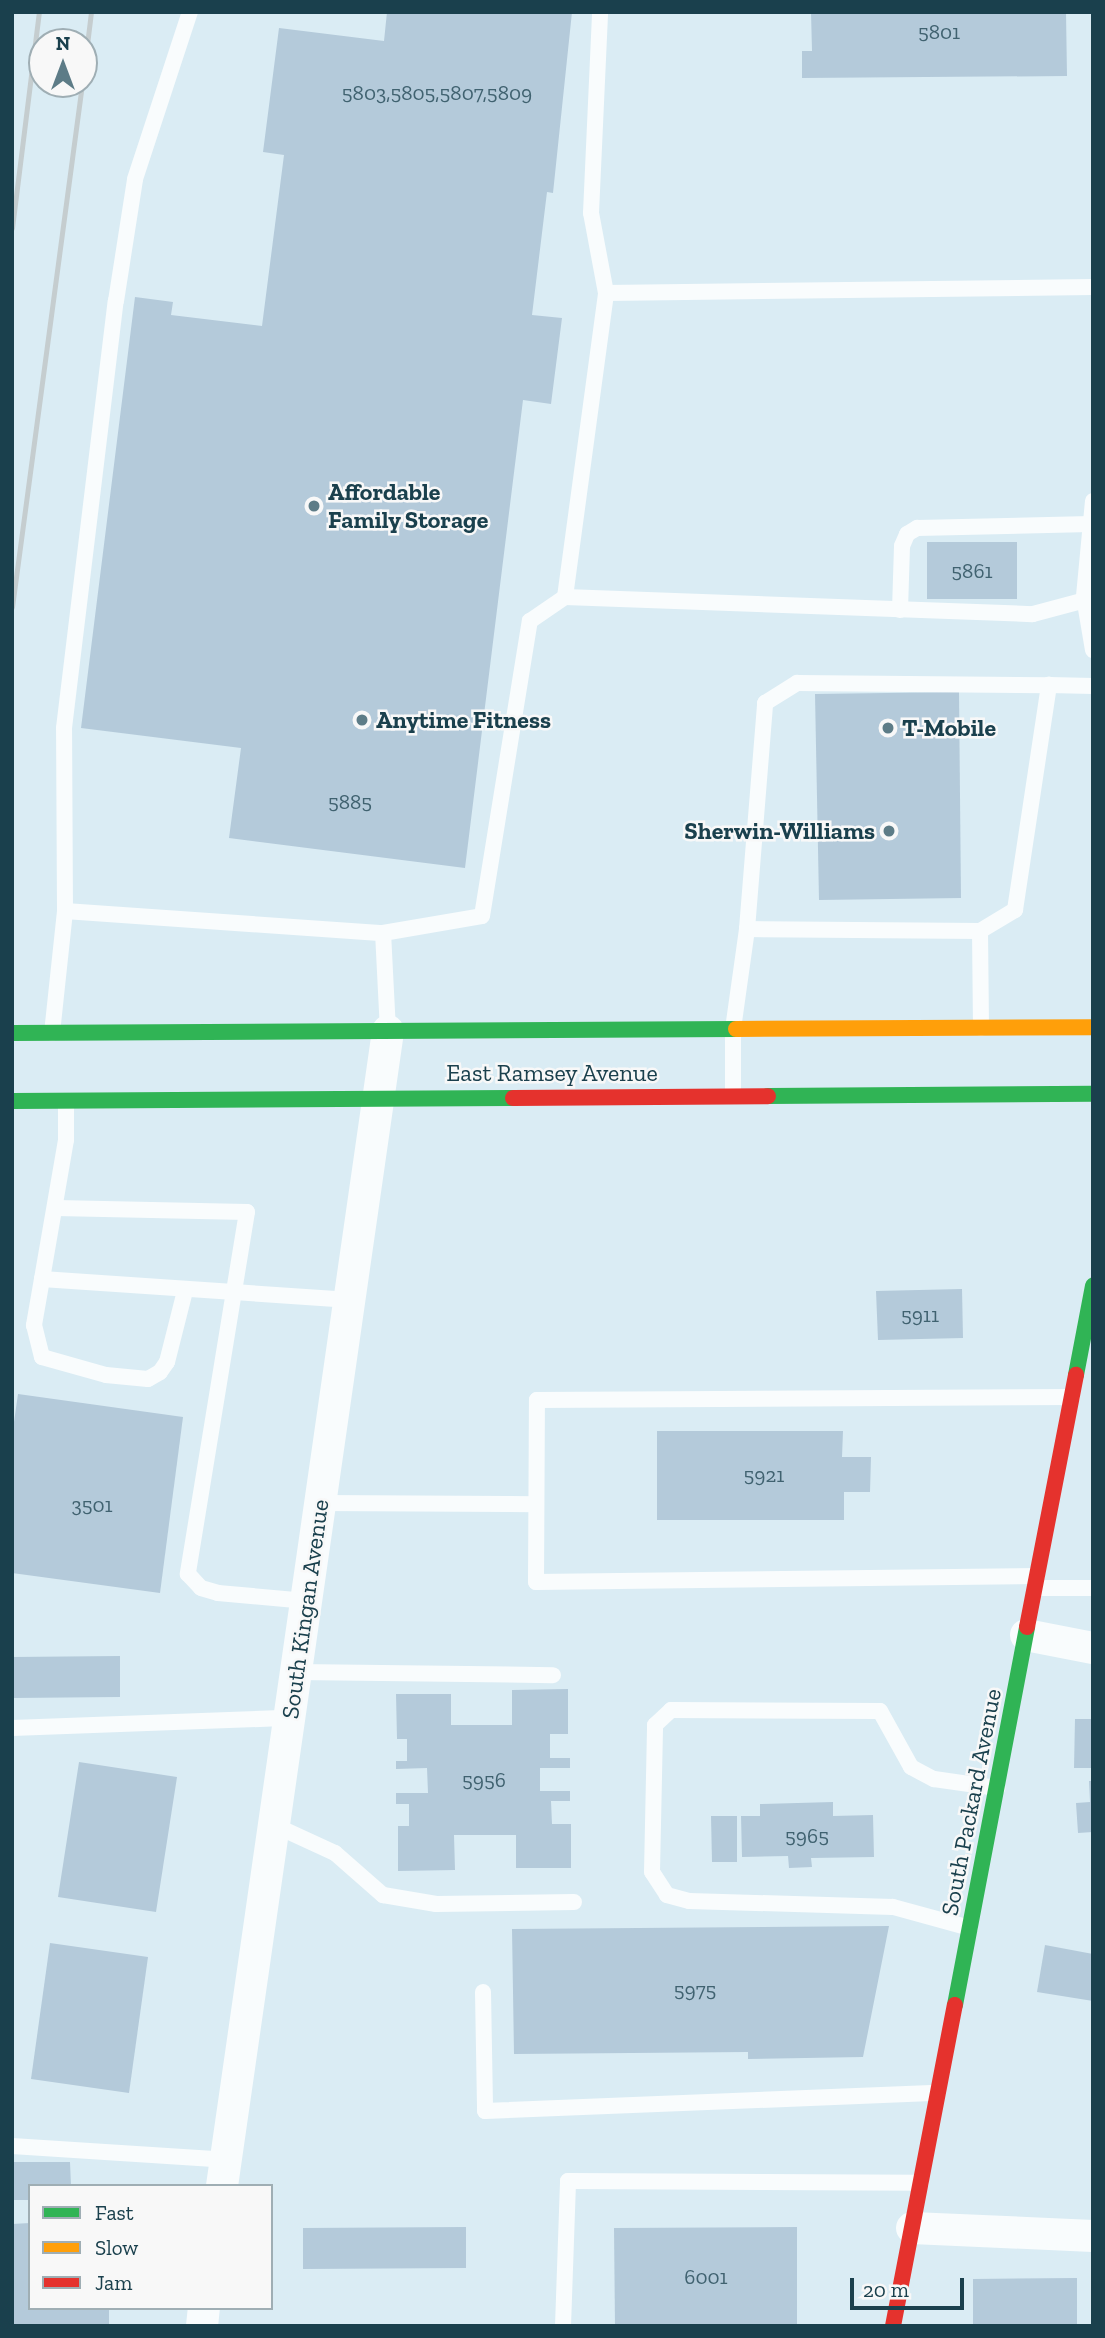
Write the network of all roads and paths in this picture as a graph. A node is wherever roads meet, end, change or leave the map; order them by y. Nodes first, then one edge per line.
1 (190, 12) edge
2 (600, 12) edge
3 (1093, 287) edge
4 (606, 292) junction
5 (1093, 501) edge
6 (1091, 524) junction
7 (565, 597) junction
8 (1088, 598) edge
9 (901, 610) junction
10 (1093, 650) edge
11 (1049, 685) junction
12 (1093, 686) edge
13 (65, 911) junction
14 (747, 929) junction
15 (980, 931) junction
16 (383, 933) junction
17 (1093, 1027) edge
18 (981, 1028) junction
19 (733, 1029) junction
20 (388, 1031) junction
21 (12, 1033) edge
22 (52, 1033) junction
23 (1093, 1094) edge
24 (733, 1096) junction
25 (379, 1097) junction
26 (12, 1101) edge
27 (66, 1101) junction
28 (55, 1208) junction
29 (42, 1279) junction
30 (1093, 1286) edge
31 (233, 1290) junction
32 (185, 1291) junction
33 (350, 1300) junction
34 (1082, 1399) edge
35 (320, 1503) junction
36 (536, 1504) junction
37 (1036, 1582) junction
38 (1093, 1588) edge
39 (306, 1601) junction
40 (1026, 1635) junction
41 (1093, 1648) edge
42 (296, 1672) junction
43 (553, 1675) dead end
44 (289, 1718) junction
45 (12, 1728) edge
46 (997, 1788) junction
47 (274, 1825) junction
48 (574, 1902) dead end
49 (970, 1928) junction
50 (483, 1992) dead end
51 (938, 2093) junction
52 (12, 2146) edge
53 (224, 2173) edge
54 (921, 2183) junction
55 (912, 2228) junction
56 (1093, 2236) edge
57 (563, 2326) edge
58 (893, 2326) edge

1 - 13 lane
2 - 4 lane
3 - 4 lane
4 - 7 lane
5 - 6 lane
6 - 8 lane
6 - 9 lane
7 - 9 lane
7 - 16 lane
8 - 9 lane
8 - 10 lane
11 - 12 lane
11 - 14 lane
11 - 15 lane
13 - 16 lane
13 - 22 lane
14 - 15 lane
14 - 19 lane
15 - 18 lane
16 - 20 lane
17 - 18 street, East Ramsey Avenue
18 - 19 street, East Ramsey Avenue
19 - 20 street, East Ramsey Avenue
19 - 24 lane
20 - 22 street, East Ramsey Avenue
20 - 25 street, South Kingan Avenue
21 - 22 street, East Ramsey Avenue
23 - 24 street, East Ramsey Avenue
24 - 25 street, East Ramsey Avenue
25 - 27 street, East Ramsey Avenue
25 - 33 street, South Kingan Avenue
26 - 27 street, East Ramsey Avenue
27 - 28 lane
28 - 29 lane
28 - 31 lane
29 - 32 lane
29 - 32 lane
30 - 34 street, South Packard Avenue
31 - 32 lane
31 - 33 lane
31 - 39 lane
33 - 35 street, South Kingan Avenue
34 - 36 lane
34 - 37 street, South Packard Avenue
35 - 36 lane
35 - 39 street, South Kingan Avenue
36 - 37 lane
37 - 38 lane
37 - 40 street, South Packard Avenue
39 - 42 street, South Kingan Avenue
40 - 41 street
40 - 46 street, South Packard Avenue
42 - 43 lane
42 - 44 street, South Kingan Avenue
44 - 45 lane
44 - 47 street, South Kingan Avenue
46 - 49 street, South Packard Avenue
46 - 49 lane
47 - 48 lane
47 - 53 street, South Kingan Avenue
49 - 51 street, South Packard Avenue
50 - 51 lane
51 - 54 street, South Packard Avenue
52 - 53 lane
54 - 55 street, South Packard Avenue
54 - 57 lane
55 - 56 street
55 - 58 street, South Packard Avenue

